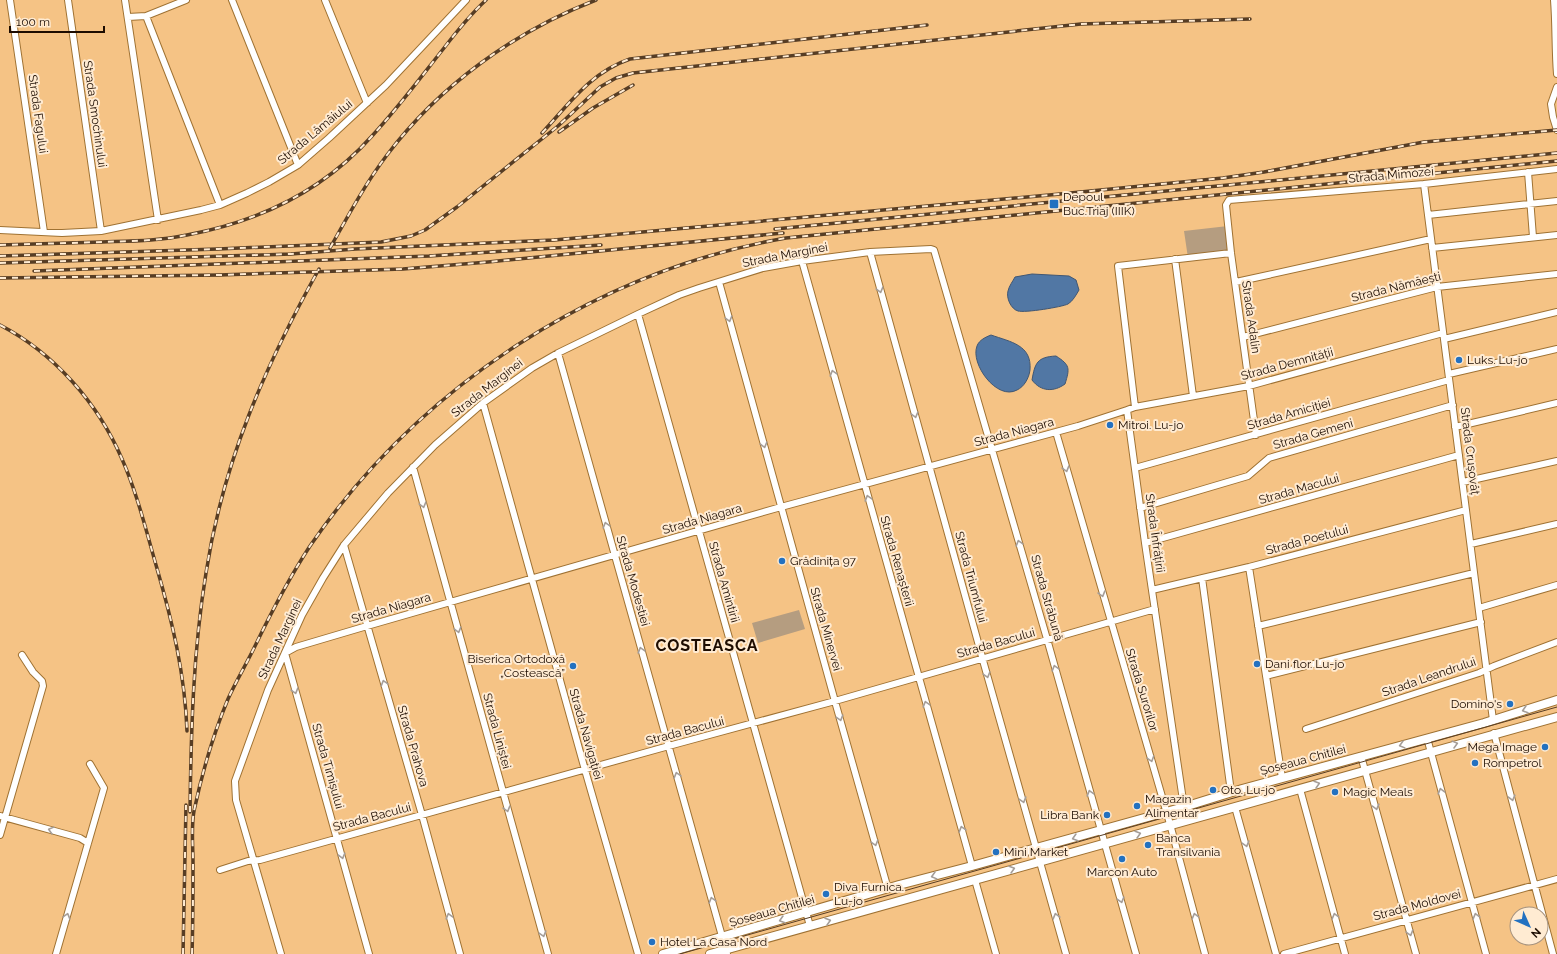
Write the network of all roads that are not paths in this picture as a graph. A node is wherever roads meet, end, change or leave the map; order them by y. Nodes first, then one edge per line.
1 (10, 0) edge
2 (68, 0) edge
3 (125, 0) edge
4 (186, 0) edge
5 (232, 0) edge
6 (325, 0) edge
7 (466, 0) edge
8 (1554, 0) edge
9 (146, 16) junction
10 (128, 17) junction
11 (1556, 29) edge
12 (1556, 56) edge
13 (1557, 74) edge
14 (1557, 87) edge
15 (367, 103) junction
16 (1557, 130) edge
17 (298, 165) junction
18 (1557, 169) edge
19 (1528, 172) junction
20 (1424, 184) junction
21 (1557, 201) edge
22 (1227, 202) joint
23 (1530, 204) junction
24 (220, 205) junction
25 (1428, 215) junction
26 (158, 220) junction
27 (0, 230) edge
28 (101, 231) junction
29 (44, 232) junction
30 (1557, 235) edge
31 (1533, 237) junction
32 (1431, 239) junction
33 (1432, 248) junction
34 (934, 250) joint
35 (870, 252) junction
36 (1231, 253) junction
37 (1175, 259) junction
38 (802, 261) junction
39 (1557, 274) edge
40 (719, 282) junction
41 (1236, 282) junction
42 (1437, 287) junction
43 (1557, 312) edge
44 (638, 314) junction
45 (1444, 336) junction
46 (1243, 337) junction
47 (1557, 350) edge
48 (558, 353) junction
49 (1449, 377) junction
50 (1249, 386) junction
51 (1193, 396) junction
52 (483, 403) junction
53 (1557, 403) edge
54 (1453, 405) junction
55 (1135, 406) junction
56 (1127, 410) junction
57 (1455, 427) junction
58 (1056, 432) junction
59 (1256, 435) junction
60 (992, 449) junction
61 (1459, 455) junction
62 (1557, 461) edge
63 (929, 466) junction
64 (413, 467) junction
65 (1135, 468) junction
66 (1462, 482) junction
67 (864, 485) junction
68 (781, 507) junction
69 (1140, 508) junction
70 (1466, 510) junction
71 (1557, 524) edge
72 (698, 532) junction
73 (1145, 543) junction
74 (1471, 544) junction
75 (344, 545) junction
76 (614, 555) junction
77 (1249, 567) junction
78 (1474, 573) junction
79 (1202, 578) junction
80 (532, 580) junction
81 (1557, 585) edge
82 (1152, 590) junction
83 (450, 602) junction
84 (1479, 608) junction
85 (1155, 609) junction
86 (1110, 621) junction
87 (1481, 622) junction
88 (367, 626) junction
89 (1258, 626) junction
90 (1047, 639) junction
91 (1557, 642) edge
92 (285, 653) junction
93 (22, 655) dead end
94 (982, 658) junction
95 (1487, 669) junction
96 (1266, 676) junction
97 (919, 677) junction
98 (1557, 700) edge
99 (835, 701) junction
100 (1557, 717) edge
101 (1494, 720) junction
102 (752, 724) junction
103 (1306, 729) dead end
104 (1494, 733) junction
105 (1427, 738) junction
106 (669, 746) junction
107 (1430, 751) junction
108 (1361, 756) junction
109 (90, 764) dead end
110 (585, 770) junction
111 (1365, 770) junction
112 (1282, 778) junction
113 (1300, 789) junction
114 (1232, 792) junction
115 (502, 793) junction
116 (1184, 807) junction
117 (1235, 807) junction
118 (1167, 812) junction
119 (422, 815) junction
120 (2, 817) edge
121 (1170, 824) junction
122 (0, 835) edge
123 (1103, 836) junction
124 (337, 838) junction
125 (88, 843) junction
126 (1037, 848) junction
127 (255, 861) junction
128 (1040, 861) junction
129 (972, 866) junction
130 (220, 870) dead end
131 (1557, 879) edge
132 (975, 880) junction
133 (1535, 885) junction
134 (888, 889) junction
135 (1472, 902) junction
136 (806, 913) junction
137 (1407, 920) junction
138 (810, 926) junction
139 (722, 938) junction
140 (1341, 938) junction
141 (726, 952) edge
142 (56, 954) edge
143 (281, 954) edge
144 (369, 954) edge
145 (460, 954) edge
146 (548, 954) edge
147 (638, 954) edge
148 (663, 954) edge
149 (710, 954) edge
150 (996, 954) edge
151 (1066, 954) edge
152 (1136, 954) edge
153 (1205, 954) edge
154 (1276, 954) edge
155 (1284, 954) edge
156 (1345, 954) edge
157 (1416, 954) edge
158 (1486, 954) edge
159 (1553, 954) edge

1 - 29 street, Strada Fagului
2 - 28 street, Strada Smochinului
3 - 10 street
4 - 9 street
5 - 17 street
6 - 15 street
7 - 15 street, Strada Lămâiului
8 - 11 street
9 - 10 street
9 - 24 street
10 - 26 street
11 - 12 street
12 - 13 street
14 - 16 street
15 - 17 street, Strada Lămâiului
17 - 24 street, Strada Lămâiului
18 - 19 street, Strada Mimozei
19 - 20 street, Strada Mimozei
19 - 23 street
20 - 22 street, Strada Mimozei
20 - 25 street, Strada Crușovăț
21 - 23 street
22 - 36 street, Strada Adalin
23 - 25 street
23 - 31 street
24 - 26 street, Strada Lămâiului
25 - 32 street, Strada Crușovăț
26 - 28 street, Strada Lămâiului
27 - 29 street, Strada Lămâiului
28 - 29 street, Strada Lămâiului
30 - 31 street
31 - 33 street
32 - 33 street, Strada Crușovăț
32 - 41 street
33 - 42 street, Strada Crușovăț
34 - 35 street, Strada Marginei
34 - 60 street, Strada Străbună
35 - 38 street, Strada Marginei
35 -> 63 street, Strada Triumfului
36 - 37 street
36 - 41 street, Strada Adalin
37 - 51 street
37 - 55 street
38 - 40 street, Strada Marginei
67 -> 38 street, Strada Renașterii
39 - 42 street, Strada Nămăești
40 - 44 street, Strada Marginei
40 -> 68 street, Strada Minervei
41 - 46 street, Strada Adalin
42 - 45 street, Strada Crușovăț
42 - 46 street, Strada Nămăești
43 - 45 street, Strada Demnității
44 - 48 street, Strada Marginei
44 - 72 street, Strada Amintirii
45 - 49 street, Strada Crușovăț
45 - 50 street, Strada Demnității
46 - 50 street, Strada Adalin
47 - 49 street, Strada Amiciției
48 - 52 street, Strada Marginei
76 -> 48 street, Strada Modestiei
49 - 54 street, Strada Crușovăț
49 - 59 street, Strada Amiciției
50 - 51 street, Strada Demnității
50 - 59 street, Strada Adalin
51 - 55 street, Strada Demnității
52 - 64 street, Strada Marginei
52 - 80 street, Strada Navigației
53 - 57 street
54 - 57 street, Strada Crușovăț
54 - 69 street, Strada Gemeni
55 - 56 street
56 - 58 street, Strada Niagara
56 - 65 street, Strada Înfrățirii
57 - 61 street, Strada Crușovăț
58 - 60 street, Strada Niagara
58 -> 86 street, Strada Surorilor
59 - 65 street, Strada Amiciției
60 - 63 street, Strada Niagara
90 -> 60 street, Strada Străbună
61 - 66 street, Strada Crușovăț
61 - 73 street, Strada Macului
62 - 66 street
63 - 67 street, Strada Niagara
63 - 94 street, Strada Triumfului
64 - 75 street, Strada Marginei
64 -> 83 street, Strada Liniștei
65 - 69 street, Strada Înfrățirii
66 - 70 street, Strada Crușovăț
67 - 68 street, Strada Niagara
97 -> 67 street, Strada Renașterii
68 - 72 street, Strada Niagara
68 - 99 street, Strada Minervei
69 - 73 street, Strada Înfrățirii
70 - 74 street, Strada Crușovăț
70 - 77 street, Strada Poetului
71 - 74 street
72 - 76 street, Strada Niagara
72 - 102 street, Strada Amintirii
73 - 82 street, Strada Înfrățirii
74 - 78 street, Strada Crușovăț
75 - 88 street, Strada Prahova
75 - 92 street, Strada Marginei
76 - 80 street, Strada Niagara
106 -> 76 street, Strada Modestiei
77 - 79 street, Strada Poetului
77 - 89 street
78 - 84 street, Strada Crușovăț
78 - 89 street
79 - 82 street, Strada Poetului
79 - 114 street
80 - 83 street, Strada Niagara
80 - 110 street, Strada Navigației
81 - 84 street
82 - 85 street, Strada Înfrățirii
83 - 88 street, Strada Niagara
83 -> 115 street, Strada Liniștei
84 - 87 street, Strada Crușovăț
85 - 86 street, Strada Bacului
85 - 116 street, Strada Înfrățirii
86 - 90 street, Strada Bacului
86 -> 118 street, Strada Surorilor
87 - 95 street, Strada Crușovăț
87 - 96 street
88 - 92 street, Strada Niagara
119 -> 88 street, Strada Prahova
89 - 96 street
90 - 94 street, Strada Bacului
123 -> 90 street, Strada Străbună
91 - 95 street, Strada Leandrului
92 -> 124 street, Strada Timișului
92 - 127 street, Strada Marginei
93 - 120 street
94 - 97 street, Strada Bacului
94 -> 126 street, Strada Triumfului
95 - 101 street, Strada Crușovăț
95 - 103 street, Strada Leandrului
96 - 112 street
97 - 99 street, Strada Bacului
129 -> 97 street, Strada Renașterii
98 -> 101 main road, Șoseaua Chitilei
99 - 102 street, Strada Bacului
99 -> 134 street, Strada Minervei
100 - 104 main road, Șoseaua Chitilei
101 - 105 main road, Șoseaua Chitilei
102 - 106 street, Strada Bacului
102 - 136 street, Strada Amintirii
107 -> 104 main road, Șoseaua Chitilei
104 -> 133 street
105 - 107 street
105 -> 108 main road, Șoseaua Chitilei
106 - 110 street, Strada Bacului
139 -> 106 street, Strada Modestiei
107 - 111 main road, Șoseaua Chitilei
135 -> 107 street
108 - 111 street
108 - 112 main road, Șoseaua Chitilei
109 - 125 street
110 - 115 street, Strada Bacului
110 - 147 street, Strada Navigației
113 -> 111 main road, Șoseaua Chitilei
111 -> 137 street
112 - 114 main road, Șoseaua Chitilei
113 - 117 main road, Șoseaua Chitilei
140 -> 113 street
114 - 116 main road, Șoseaua Chitilei
115 - 119 street, Strada Bacului
115 -> 146 street, Strada Liniștei
116 - 118 main road, Șoseaua Chitilei
117 - 121 main road, Șoseaua Chitilei
117 -> 154 street
118 - 121 street, Strada Surorilor
118 - 123 main road, Șoseaua Chitilei
119 - 124 street, Strada Bacului
145 -> 119 street, Strada Prahova
120 - 122 street
125 -> 120 street
123 -> 121 main road, Șoseaua Chitilei
153 -> 121 street, Strada Surorilor
123 -> 126 main road, Șoseaua Chitilei
123 - 128 main road, Șoseaua Chitilei
123 -> 152 street, Strada Străbună
124 - 127 street, Strada Bacului
124 -> 144 street, Strada Timișului
142 -> 125 street
126 - 128 street, Strada Triumfului
126 - 129 main road, Șoseaua Chitilei
127 - 130 street, Strada Bacului
127 - 143 street
132 -> 128 main road, Șoseaua Chitilei
151 -> 128 street, Strada Triumfului
129 -> 134 main road, Șoseaua Chitilei
131 - 133 street, Strada Moldovei
138 -> 132 main road, Șoseaua Chitilei
132 - 150 street
133 - 135 street, Strada Moldovei
133 - 159 street
134 - 136 main road, Șoseaua Chitilei
135 - 137 street, Strada Moldovei
158 -> 135 street
136 - 138 street, Strada Amintirii
136 -> 139 main road, Șoseaua Chitilei
137 - 140 street, Strada Moldovei
137 -> 157 street
138 - 141 main road, Șoseaua Chitilei
139 - 141 street, Strada Modestiei
139 - 148 main road, Șoseaua Chitilei
140 - 155 street, Strada Moldovei
140 - 156 street
141 - 149 main road, Șoseaua Chitilei

